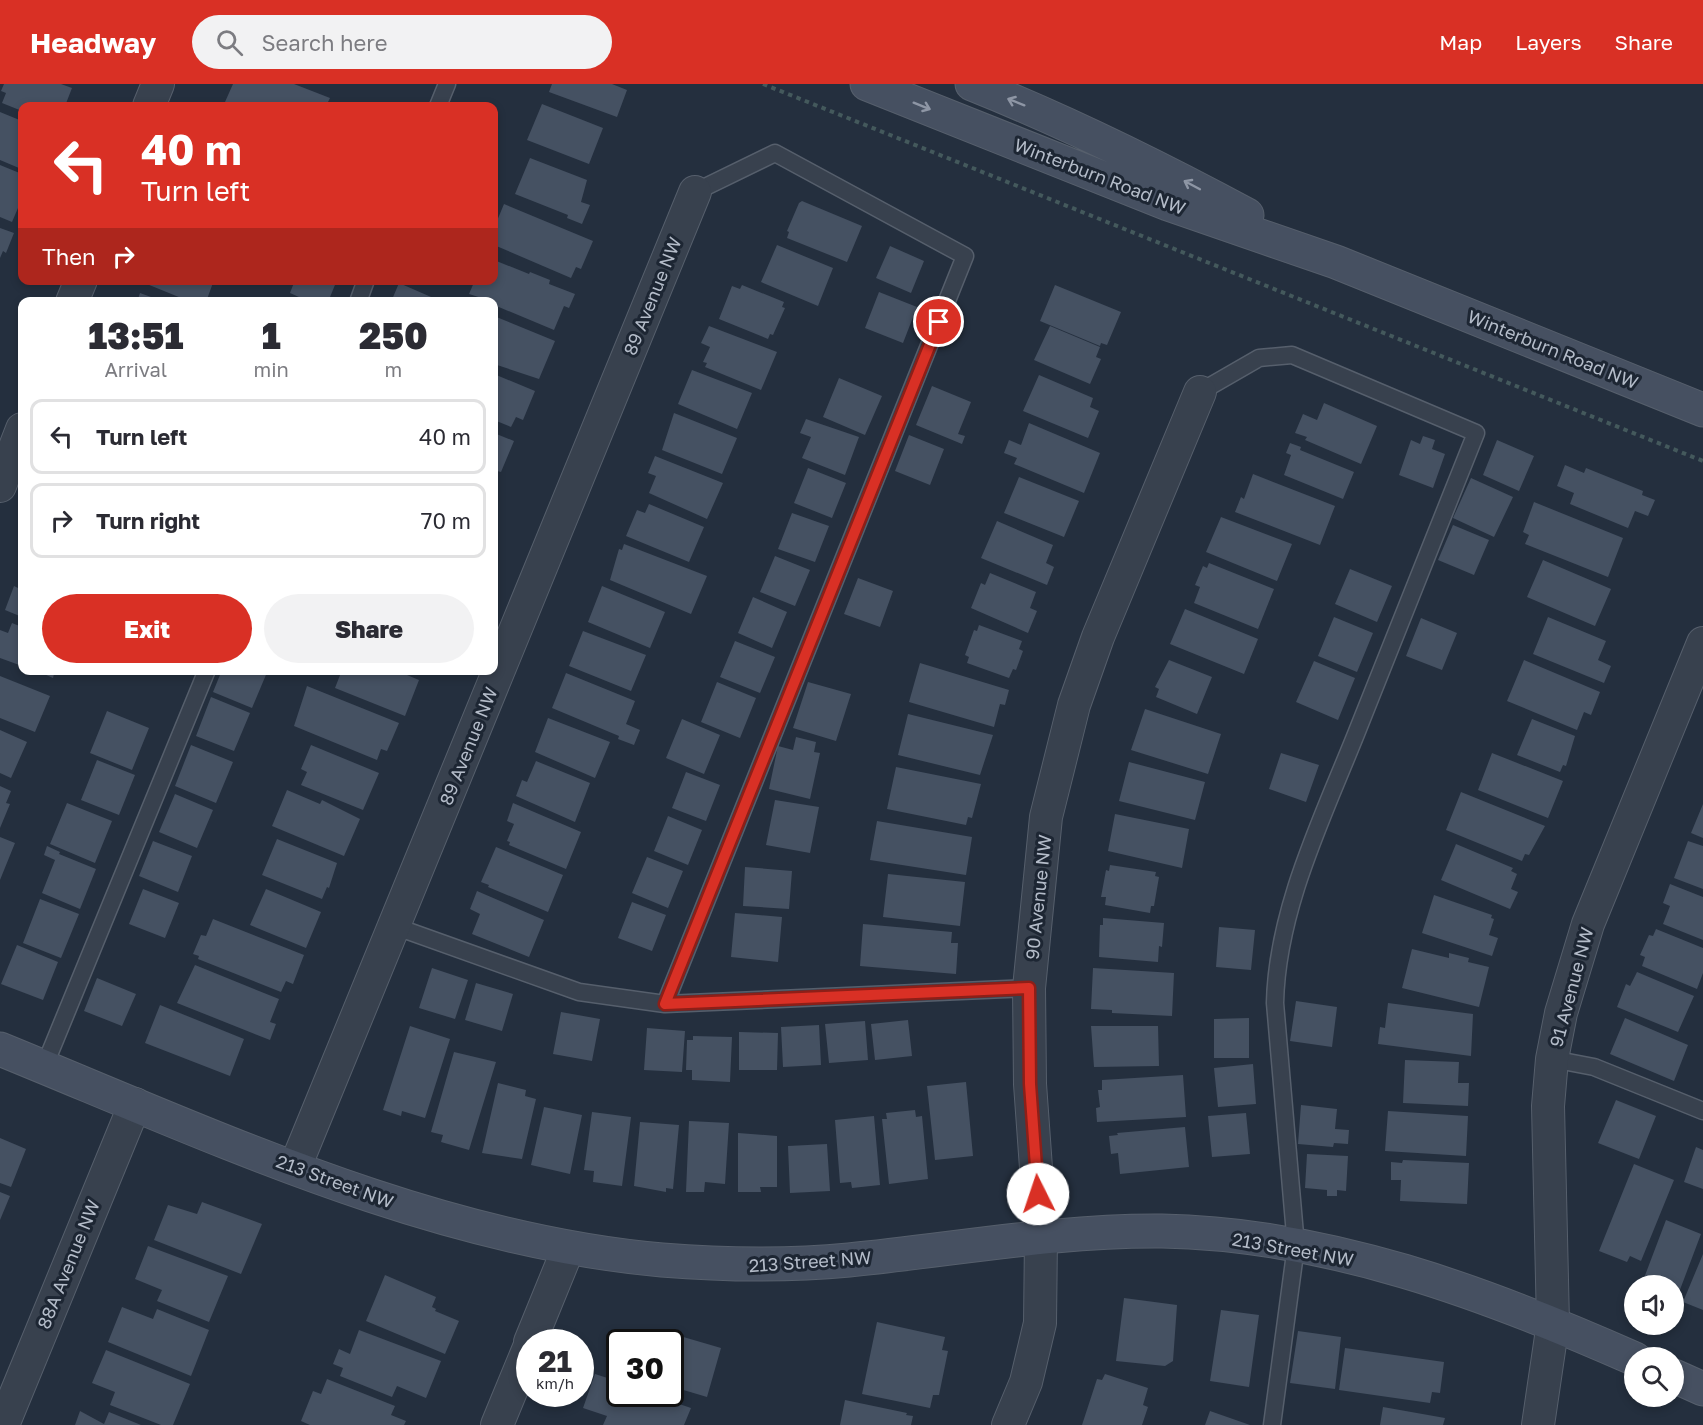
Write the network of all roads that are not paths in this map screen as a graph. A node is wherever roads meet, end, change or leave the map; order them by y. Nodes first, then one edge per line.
1 (158, 84) edge
2 (447, 84) edge
3 (867, 84) edge
4 (972, 84) edge
5 (151, 102) edge
6 (440, 102) edge
7 (695, 192) joint
8 (1336, 262) junction
9 (1200, 392) joint
10 (1703, 410) edge
11 (18, 439) edge
12 (0, 486) edge
13 (1703, 643) edge
14 (498, 672) edge
15 (205, 675) edge
16 (497, 675) edge
17 (394, 926) junction
18 (1029, 988) junction
19 (665, 1004) junction
20 (0, 1049) edge
21 (1552, 1059) junction
22 (44, 1067) junction
23 (135, 1104) junction
24 (1703, 1111) edge
25 (295, 1167) junction
26 (1041, 1238) junction
27 (1296, 1246) junction
28 (568, 1249) junction
29 (1553, 1323) junction
30 (536, 1329) edge
31 (1624, 1354) edge
32 (516, 1378) edge
33 (1684, 1380) edge
34 (1703, 1389) edge
35 (3, 1425) edge
36 (497, 1425) edge
37 (1008, 1425) edge
38 (1272, 1425) edge
39 (1538, 1425) edge

1 - 5 street
2 - 6 lane
3 -> 8 street, Winterburn Road NW
8 -> 4 street, Winterburn Road NW
7 - 14 street, 89 Avenue NW
7 - 19 lane
8 - 10 street, Winterburn Road NW
9 - 18 street, 90 Avenue NW
9 - 27 lane
11 - 12 street
13 - 21 street, 91 Avenue NW
15 - 22 lane
16 - 17 street, 89 Avenue NW
17 - 19 lane
17 - 25 street, 89 Avenue NW
18 - 19 lane
18 - 26 street, 90 Avenue NW
20 - 22 street, 213 Street NW
21 - 24 lane
21 - 29 street, 91 Avenue NW
22 - 23 street, 213 Street NW
23 - 25 street, 213 Street NW
23 - 35 street, 88A Avenue NW
25 - 28 street, 213 Street NW
26 - 27 street, 213 Street NW
26 - 28 street, 213 Street NW
26 - 37 street, 90 Avenue NW
27 - 29 street, 213 Street NW
27 - 38 lane
28 - 30 street
29 - 31 street, 213 Street NW
29 - 39 street, 91 Avenue NW
32 - 36 street
33 - 34 street

